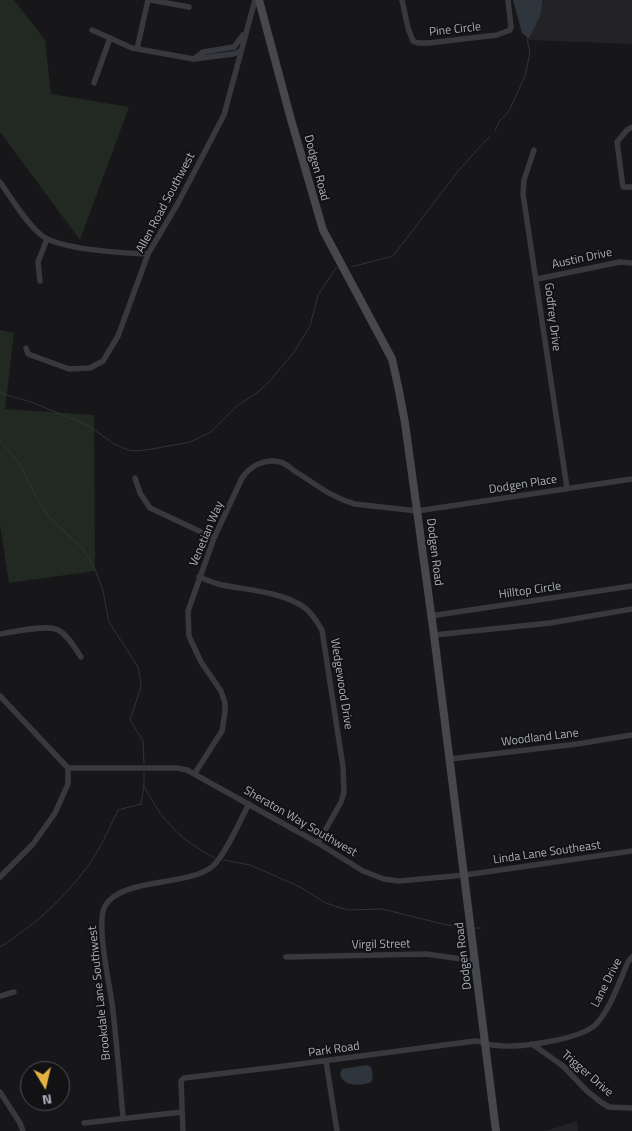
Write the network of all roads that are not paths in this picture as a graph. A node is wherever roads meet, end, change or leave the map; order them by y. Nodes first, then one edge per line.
1 (150, 0) edge
2 (255, 0) edge
3 (259, 0) edge
4 (402, 0) edge
5 (508, 0) edge
6 (189, 7) dead end
7 (247, 28) junction
8 (92, 30) dead end
9 (110, 38) junction
10 (234, 47) junction
11 (137, 49) junction
12 (240, 51) junction
13 (216, 53) junction
14 (94, 83) dead end
15 (632, 127) edge
16 (534, 150) dead end
17 (0, 182) edge
18 (632, 187) edge
19 (47, 240) junction
20 (148, 254) junction
21 (632, 263) edge
22 (537, 279) junction
23 (40, 281) dead end
24 (26, 348) dead end
25 (135, 478) dead end
26 (632, 479) edge
27 (567, 488) junction
28 (417, 512) junction
29 (214, 538) junction
30 (199, 578) junction
31 (632, 586) edge
32 (632, 609) edge
33 (430, 616) junction
34 (0, 634) edge
35 (434, 635) junction
36 (81, 657) dead end
37 (0, 696) edge
38 (632, 735) edge
39 (450, 759) junction
40 (68, 768) junction
41 (195, 773) junction
42 (249, 804) junction
43 (318, 843) junction
44 (632, 852) edge
45 (465, 875) junction
46 (0, 877) edge
47 (286, 957) dead end
48 (632, 957) edge
49 (476, 961) junction
50 (14, 992) dead end
51 (0, 996) edge
52 (486, 1043) junction
53 (532, 1044) junction
54 (326, 1061) junction
55 (0, 1092) edge
56 (632, 1108) edge
57 (182, 1112) junction
58 (123, 1118) junction
59 (84, 1123) dead end
60 (23, 1131) edge
61 (183, 1131) edge
62 (337, 1131) edge
63 (496, 1131) edge

1 - 6 street
1 - 11 street
2 - 7 street, Allen Road Southwest
3 - 28 street, Dodgen Road
4 - 5 street, Pine Circle
7 - 10 street
7 - 12 street, Allen Road Southwest
8 - 9 street
9 - 11 street
9 - 14 street
10 - 12 street
10 - 13 street
11 - 13 street
12 - 13 street
12 - 20 street, Allen Road Southwest
15 - 18 street
16 - 22 street, Godfrey Drive
17 - 19 street
19 - 20 street
19 - 23 street
20 - 24 street, Allen Road Southwest
21 - 22 street, Austin Drive
22 - 27 street, Godfrey Drive
25 - 29 street
26 - 27 street, Dodgen Place
27 - 28 street, Dodgen Place
28 - 29 street, Venetian Way
28 - 33 street, Dodgen Road
29 - 30 street, Venetian Way
30 - 41 street, Venetian Way
30 - 43 street, Wedgewood Drive
31 - 33 street, Hilltop Circle
32 - 35 street
33 - 35 street, Dodgen Road
34 - 36 street
35 - 39 street, Dodgen Road
37 - 40 street
38 - 39 street, Woodland Lane
39 - 45 street, Dodgen Road
40 - 41 street, Sheraton Way Southwest
40 - 46 street
41 - 42 street, Sheraton Way Southwest
42 - 43 street, Sheraton Way Southwest
42 - 58 street, Brookdale Lane Southwest
43 - 45 street, Sheraton Way Southwest
44 - 45 street, Linda Lane Southeast
45 - 49 street, Dodgen Road
47 - 49 street, Virgil Street
48 - 53 street, Lane Drive
49 - 52 street, Dodgen Road
50 - 51 street
52 - 53 street, Lane Drive
52 - 54 street, Park Road
52 - 63 street, Dodgen Road
53 - 56 street, Trigger Drive
54 - 57 street, Park Road
54 - 62 street
55 - 60 street
57 - 58 street
57 - 61 street
58 - 59 street

